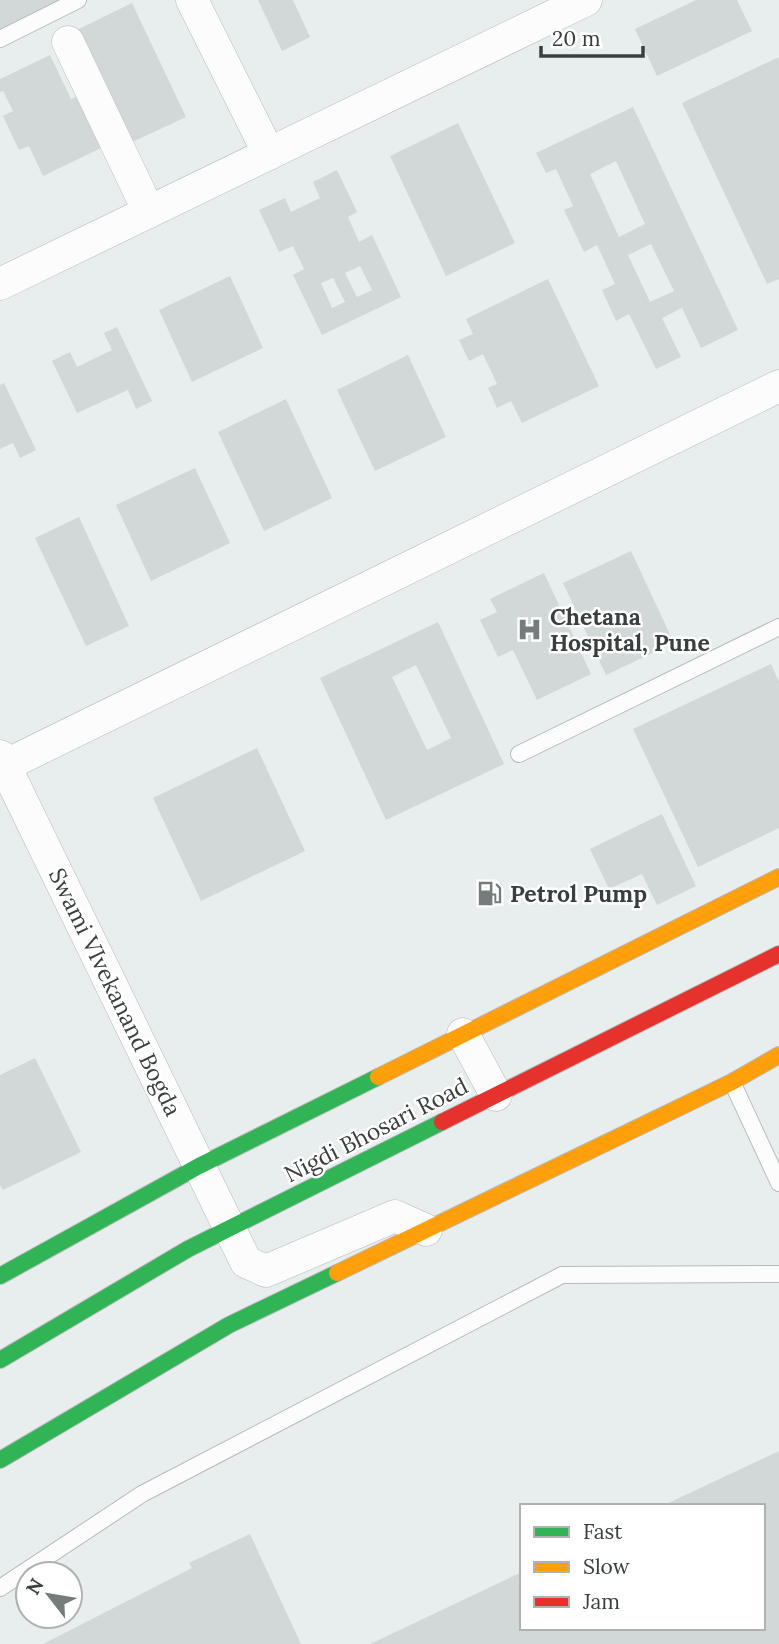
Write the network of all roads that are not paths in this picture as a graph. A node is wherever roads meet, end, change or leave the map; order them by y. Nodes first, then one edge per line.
1 (78, 0) edge
2 (192, 0) edge
3 (586, 0) edge
4 (0, 39) edge
5 (68, 42) dead end
6 (269, 154) junction
7 (149, 212) junction
8 (0, 284) edge
9 (779, 386) edge
10 (779, 627) edge
11 (519, 754) dead end
12 (2, 763) edge
13 (779, 877) edge
14 (779, 954) edge
15 (463, 1034) junction
16 (779, 1055) edge
17 (732, 1082) junction
18 (496, 1096) junction
19 (199, 1166) junction
20 (779, 1183) edge
21 (230, 1229) junction
22 (426, 1230) junction
23 (779, 1274) edge
24 (0, 1276) edge
25 (0, 1360) edge
26 (0, 1460) edge
27 (0, 1588) edge

1 - 4 lane
2 - 6 street
3 - 6 street
5 - 7 street
6 - 7 street
7 - 8 street
9 - 12 street
10 - 11 lane
12 - 19 street, Swami VIvekanand Bogda
13 - 15 main road
14 - 18 main road, Nigdi Bhosari Road
15 - 18 street
15 - 19 main road
16 - 17 main road
17 - 20 lane
17 - 22 main road
18 - 21 main road, Nigdi Bhosari Road
19 - 21 street, Swami VIvekanand Bogda
19 - 24 main road
21 - 22 street, Swami VIvekanand Bogda
21 - 25 main road, Nigdi Bhosari Road
22 - 26 main road
23 - 27 lane

